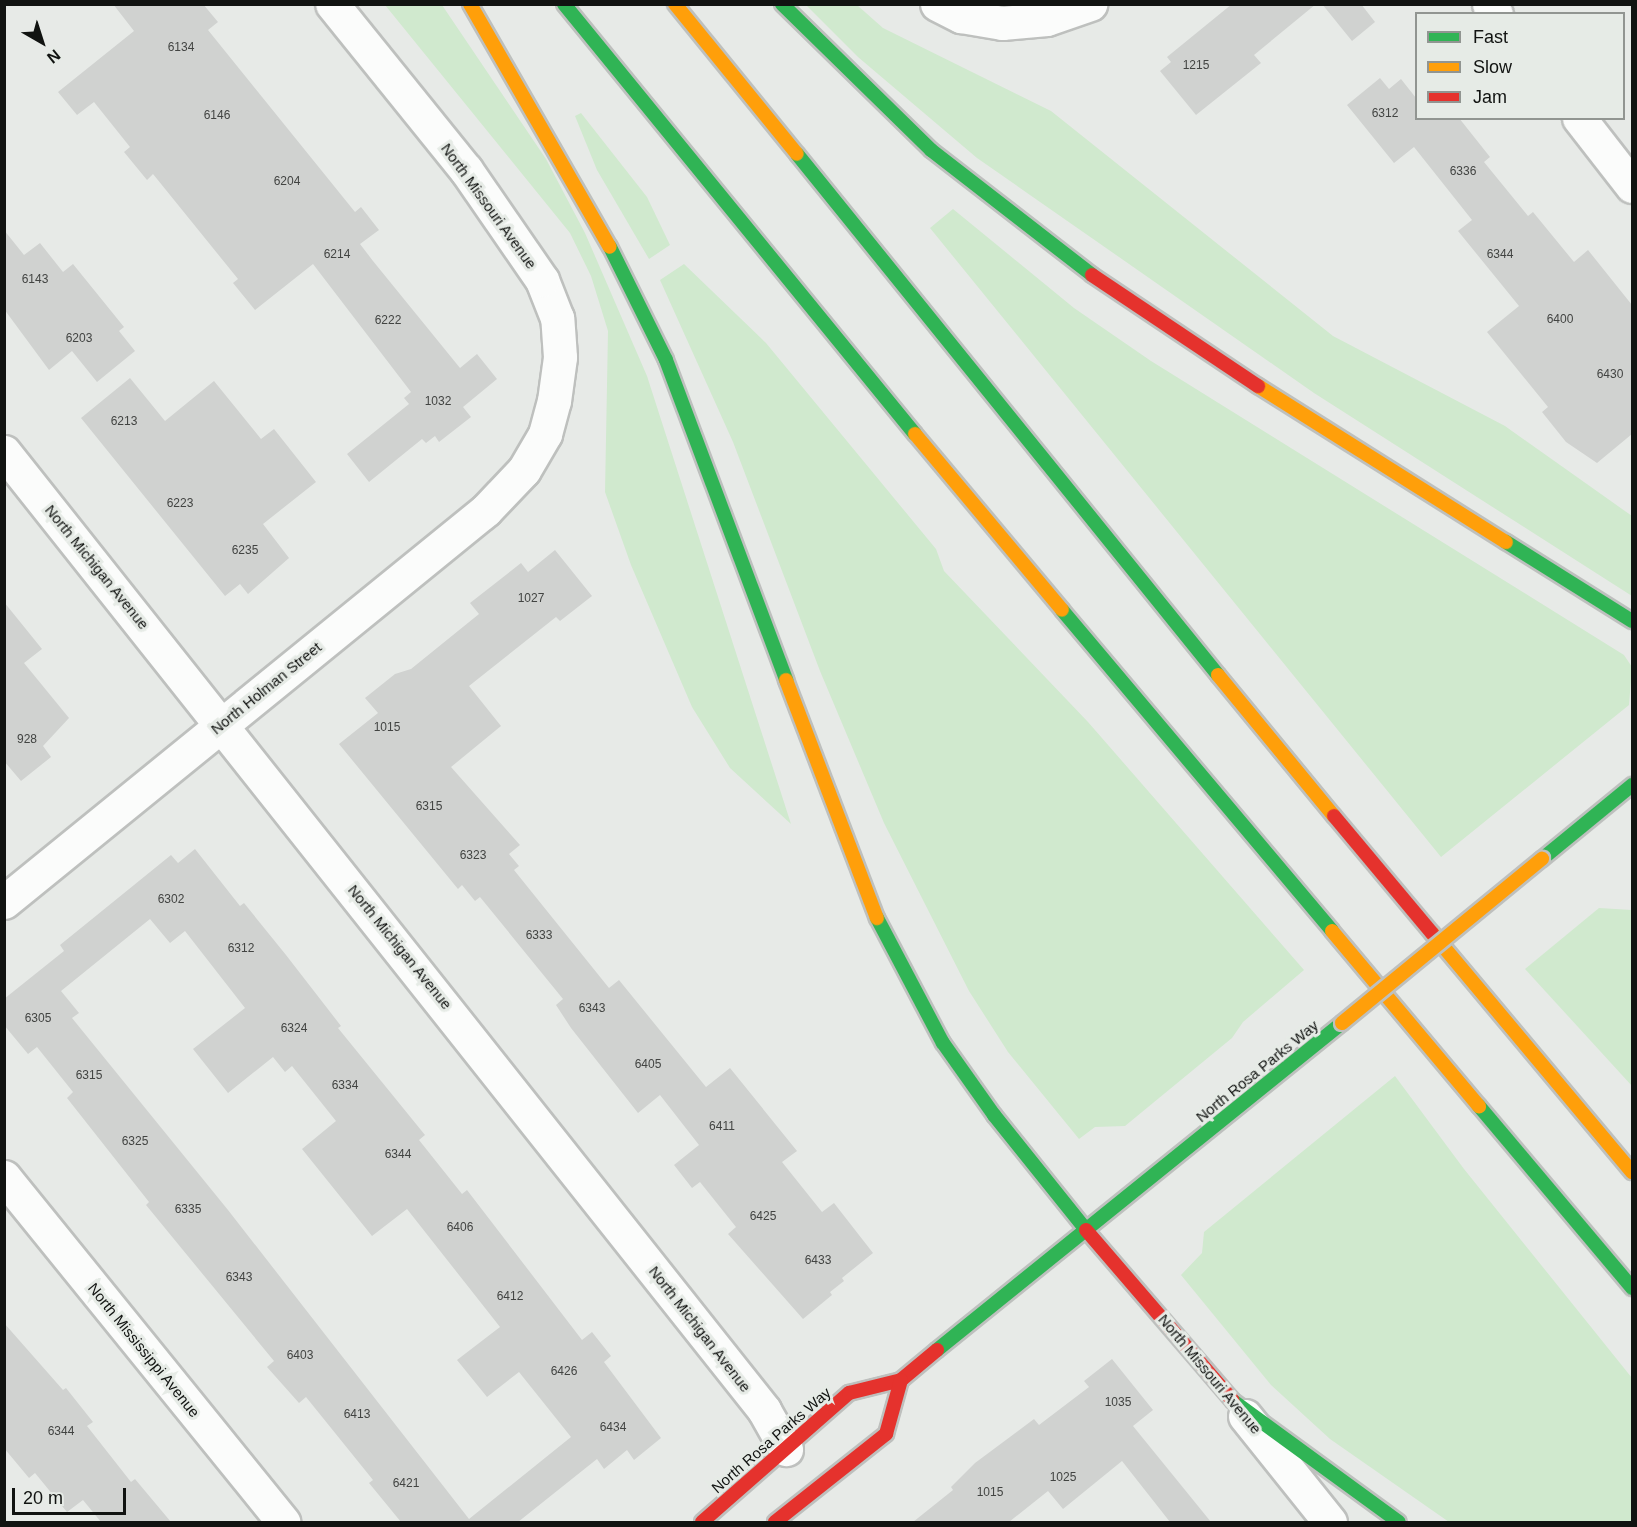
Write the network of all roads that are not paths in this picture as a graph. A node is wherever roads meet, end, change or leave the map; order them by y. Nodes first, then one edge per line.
1 (332, 4) edge
2 (470, 4) edge
3 (564, 4) edge
4 (675, 4) edge
5 (782, 4) edge
6 (1090, 4) edge
7 (949, 10) edge
8 (1581, 120) edge
9 (1632, 186) edge
10 (4, 452) edge
11 (524, 470) joint
12 (1632, 621) edge
13 (222, 724) junction
14 (1632, 785) edge
15 (4, 902) edge
16 (1632, 1172) edge
17 (4, 1177) edge
18 (1086, 1230) junction
19 (1632, 1288) edge
20 (901, 1380) junction
21 (1233, 1401) junction
22 (786, 1449) junction
23 (793, 1516) edge
24 (283, 1522) edge
25 (702, 1522) edge
26 (1330, 1522) edge
27 (1399, 1522) edge

1 - 11 street, North Missouri Avenue
2 - 18 main road, North Missouri Avenue
3 - 19 main road
4 - 16 main road
5 - 12 main road
6 - 7 street
8 - 9 street
10 - 13 street, North Michigan Avenue
11 - 13 street, North Holman Street
13 - 15 street, North Holman Street
13 - 22 street, North Michigan Avenue
14 - 18 main road, North Rosa Parks Way, bridge
17 - 24 street, North Mississippi Avenue
18 - 20 main road, North Rosa Parks Way
18 - 21 main road, North Missouri Avenue
20 - 22 main road, North Rosa Parks Way
20 - 23 main road
21 - 26 street, North Missouri Avenue
21 - 27 main road
22 - 25 main road, North Rosa Parks Way

